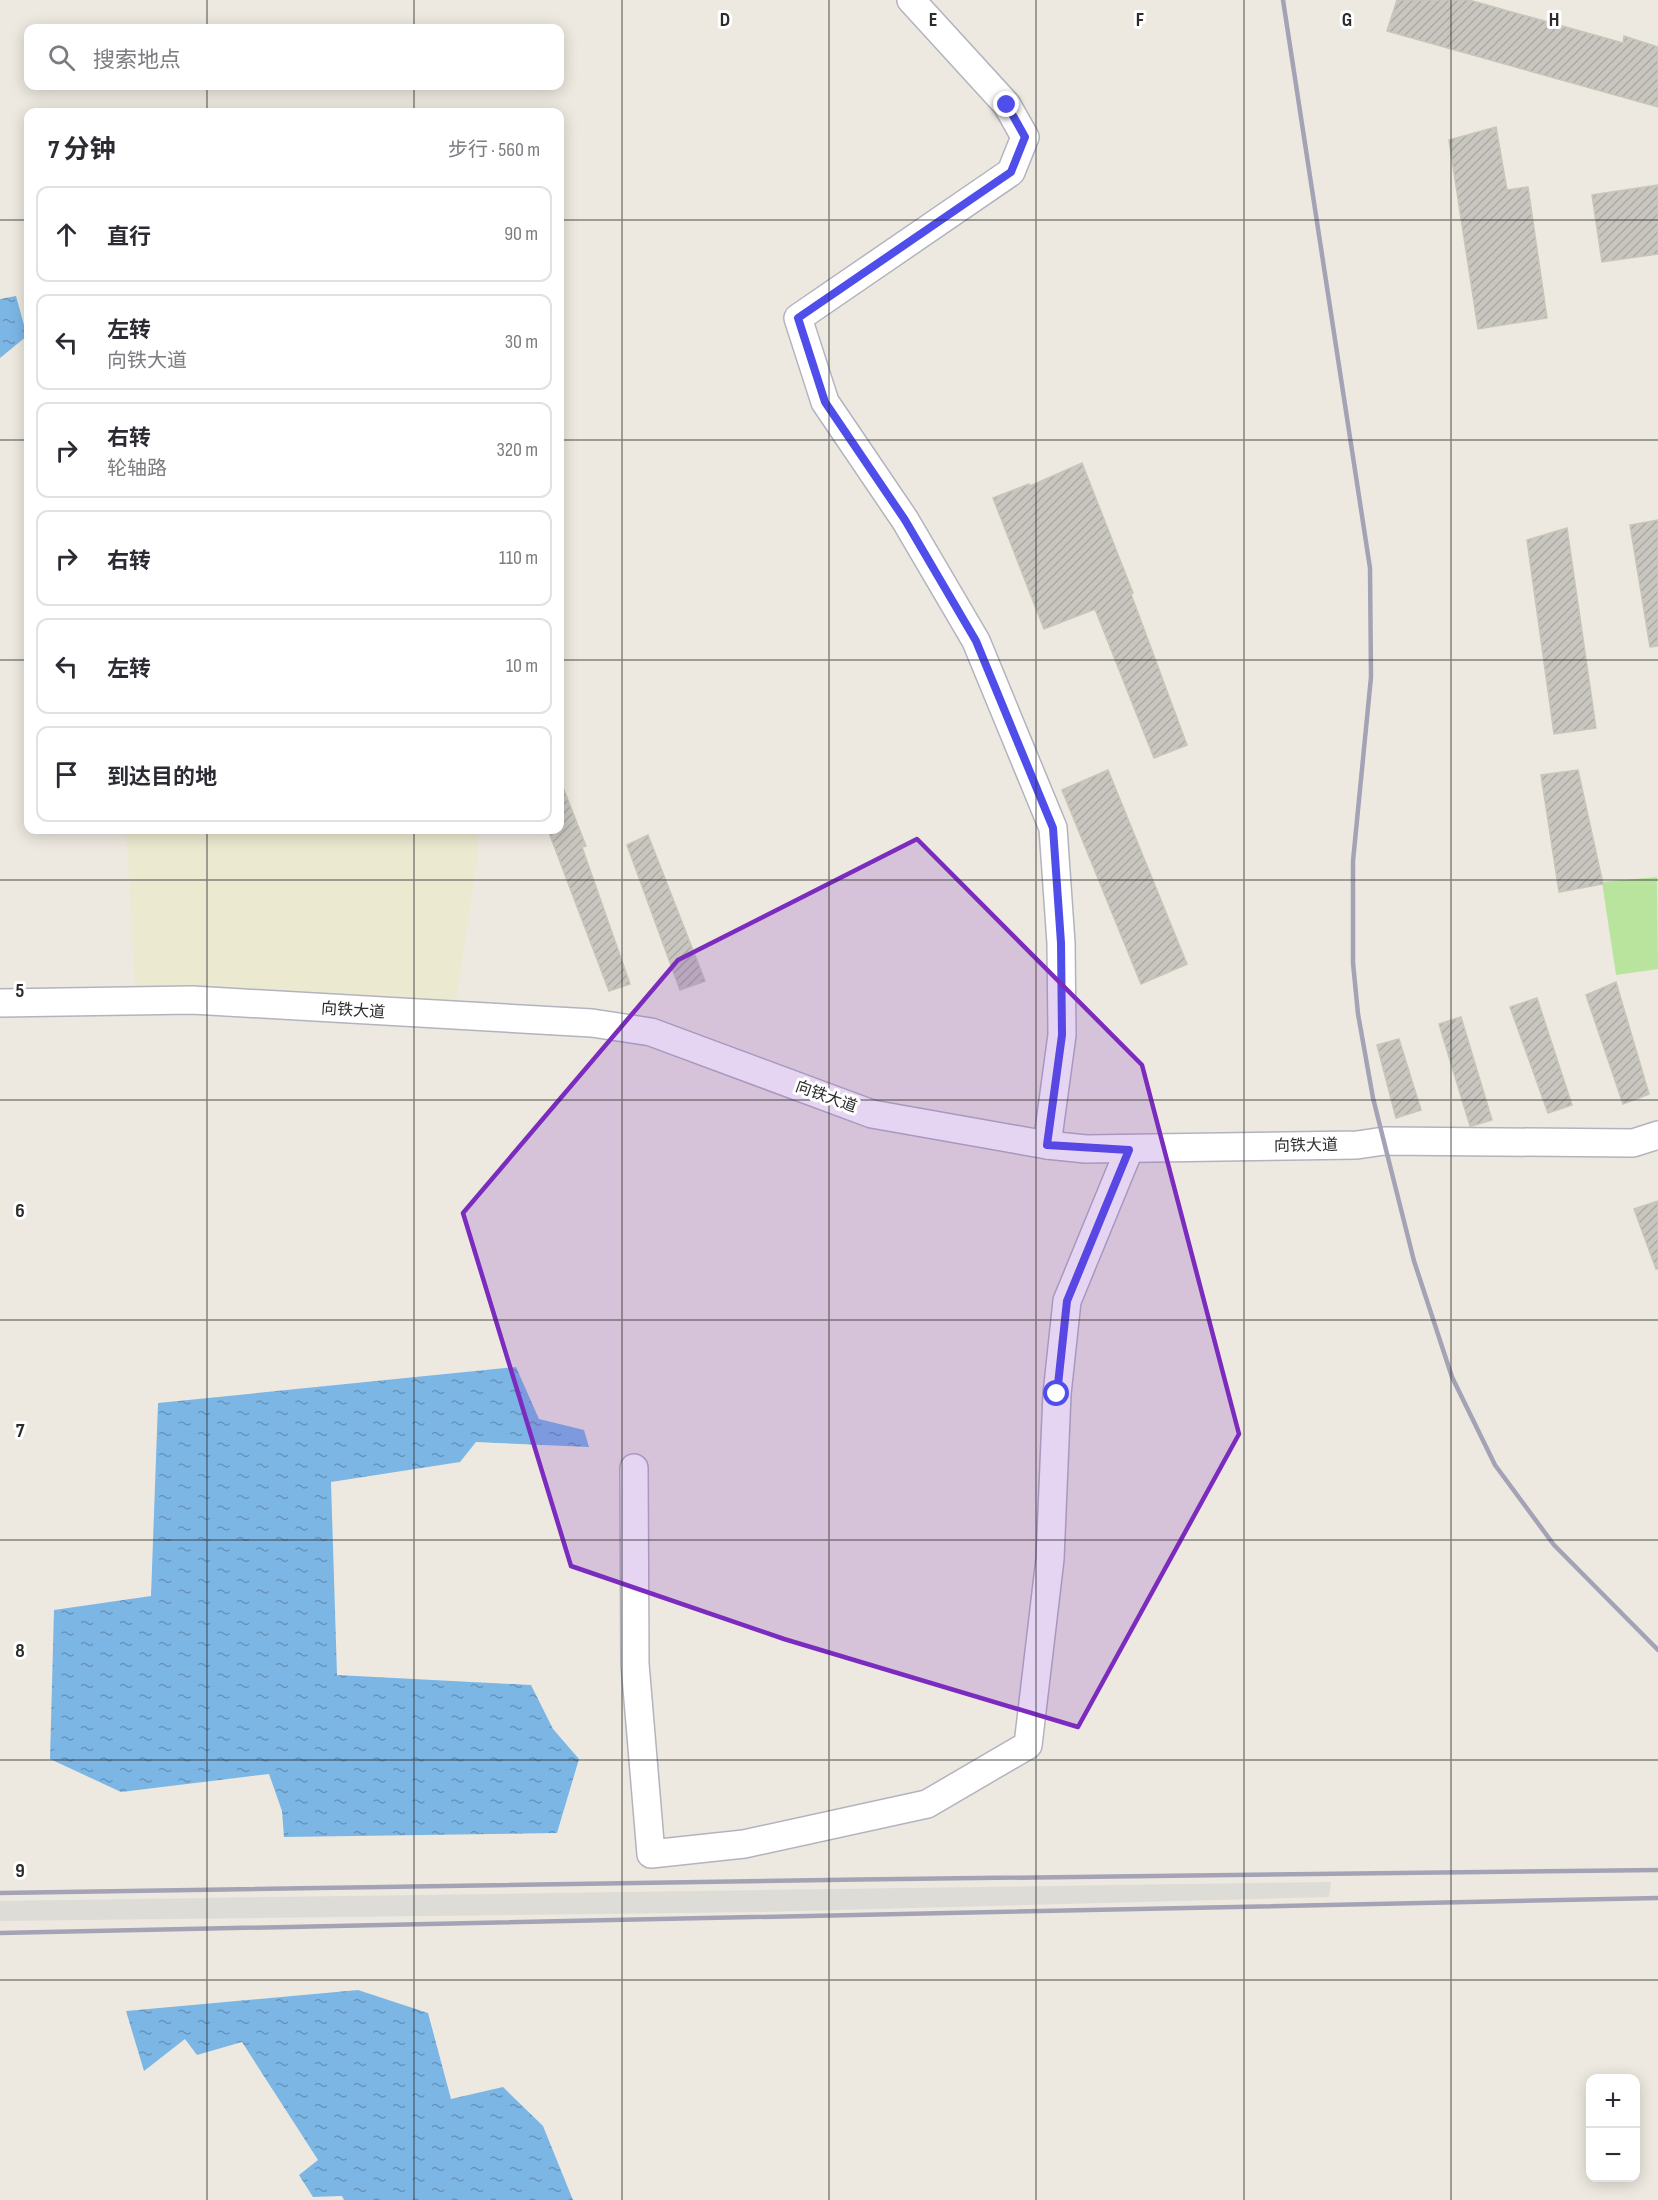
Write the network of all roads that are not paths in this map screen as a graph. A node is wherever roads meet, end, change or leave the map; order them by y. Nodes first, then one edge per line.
1 (911, 0) edge
2 (0, 1003) edge
3 (1658, 1135) edge
4 (1047, 1145) junction
5 (1129, 1150) junction
6 (634, 1468) dead end

1 - 4 street
2 - 4 street, 向铁大道
3 - 5 street, 向铁大道
4 - 5 street, 向铁大道
5 - 6 street

